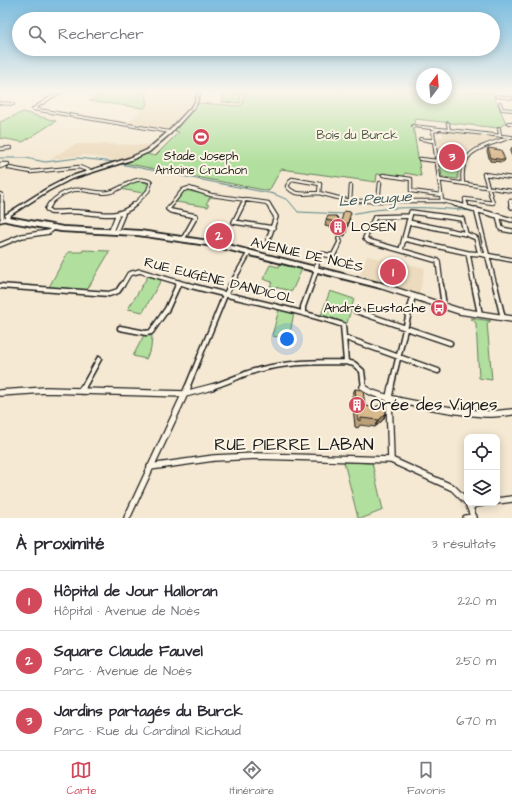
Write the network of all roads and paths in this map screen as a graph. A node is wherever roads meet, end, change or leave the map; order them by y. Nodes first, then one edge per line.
1 (70, 115) edge
2 (185, 115) edge
3 (448, 123) dead end
4 (508, 123) dead end
5 (512, 123) edge
6 (413, 126) dead end
7 (498, 128) dead end
8 (439, 130) junction
9 (449, 130) junction
10 (170, 132) junction
11 (500, 136) junction
12 (512, 137) edge
13 (420, 139) dead end
14 (503, 140) junction
15 (434, 141) junction
16 (10, 148) dead end
17 (0, 149) edge
18 (420, 159) dead end
19 (437, 161) junction
20 (0, 164) edge
21 (462, 164) junction
22 (0, 167) edge
23 (9, 168) dead end
24 (90, 171) junction
25 (383, 174) dead end
26 (512, 178) edge
27 (440, 180) junction
28 (380, 183) dead end
29 (463, 183) junction
30 (351, 186) dead end
31 (488, 188) junction
32 (512, 191) edge
33 (319, 193) junction
34 (0, 194) edge
35 (441, 195) junction
36 (245, 199) junction
37 (350, 201) junction
38 (378, 201) junction
39 (512, 201) edge
40 (442, 202) junction
41 (466, 206) junction
42 (512, 207) edge
43 (476, 209) junction
44 (123, 214) junction
45 (498, 215) junction
46 (117, 216) junction
47 (410, 216) junction
48 (2, 219) edge
49 (512, 220) edge
50 (408, 222) junction
51 (55, 227) junction
52 (273, 228) junction
53 (114, 231) junction
54 (512, 231) edge
55 (466, 234) junction
56 (183, 239) junction
57 (339, 239) dead end
58 (404, 239) junction
59 (268, 240) dead end
60 (0, 245) edge
61 (401, 250) junction
62 (249, 253) junction
63 (468, 253) junction
64 (480, 254) junction
65 (488, 255) junction
66 (512, 260) edge
67 (316, 269) junction
68 (180, 282) junction
69 (0, 286) edge
70 (225, 295) junction
71 (413, 296) junction
72 (444, 306) junction
73 (356, 311) dead end
74 (303, 312) junction
75 (480, 316) junction
76 (504, 318) junction
77 (512, 319) edge
78 (120, 328) dead end
79 (405, 328) junction
80 (126, 329) junction
81 (124, 334) dead end
82 (346, 338) junction
83 (450, 343) dead end
84 (398, 357) junction
85 (99, 359) dead end
86 (346, 362) junction
87 (438, 371) dead end
88 (81, 391) junction
89 (0, 393) edge
90 (185, 394) junction
91 (389, 397) junction
92 (512, 412) edge
93 (391, 460) junction
94 (150, 467) junction
95 (464, 499) edge
96 (512, 499) edge
97 (500, 501) edge
98 (470, 506) edge
99 (127, 518) edge
100 (466, 518) edge
101 (474, 518) edge

1 - 10 street
2 - 10 main road
3 - 9 street
4 - 5 street
6 - 8 street
7 - 11 street
8 - 9 street
8 - 15 street
9 - 11 street
10 - 24 main road
11 - 12 street
11 - 14 street
12 - 14 street
13 - 15 street
14 - 21 street
15 - 19 street
16 - 17 street
18 - 19 street
19 - 21 street
19 - 27 street
20 - 22 street
21 - 29 street
23 - 24 street
24 - 48 main road
25 - 35 street
26 - 31 street
27 - 29 street
27 - 35 street
28 - 38 street
29 - 31 street
30 - 37 street
31 - 32 street
31 - 41 street
33 - 33 street
33 - 37 street
34 - 48 street
35 - 40 street
36 - 52 street
36 - 52 street
36 - 56 street
37 - 38 street
38 - 40 street
39 - 42 street
40 - 41 street
41 - 43 street
43 - 45 street
43 - 65 street
44 - 46 street
44 - 46 street
44 - 53 street
45 - 49 street
45 - 54 street
46 - 53 street
47 - 50 street
47 - 55 street
47 - 61 street
48 - 51 street
50 - 55 street
50 - 58 street
51 - 53 street, AVENUE DE NOÈS
51 - 60 street, AVENUE DE NOÈS
52 - 59 street
53 - 56 street, AVENUE DE NOÈS
55 - 64 street
56 - 62 street, AVENUE DE NOÈS
57 - 67 street
58 - 61 street
58 - 63 street
61 - 72 street
62 - 67 street, AVENUE DE NOÈS
62 - 70 street
63 - 64 street
63 - 75 street
64 - 65 street
65 - 66 street
65 - 76 street
67 - 71 street, AVENUE DE NOÈS
67 - 74 street
68 - 69 street, RUE EUGÈNE DANDICOL
68 - 70 street, RUE EUGÈNE DANDICOL
68 - 80 street
70 - 74 street, RUE EUGÈNE DANDICOL
70 - 90 street
71 - 72 street, AVENUE DE NOÈS
71 - 79 street
72 - 75 street, AVENUE DE NOÈS
73 - 79 street
74 - 82 street, RUE EUGÈNE DANDICOL
75 - 76 street, AVENUE DE NOÈS
76 - 77 street, AVENUE DE NOÈS
78 - 80 street
79 - 83 street
79 - 84 street
80 - 81 street
82 - 84 street
82 - 86 street
84 - 87 street
84 - 91 street
85 - 88 street
86 - 90 street
86 - 91 street
88 - 89 street
88 - 90 street
90 - 94 street
91 - 92 street
91 - 93 street
93 - 94 street, RUE PIERRE LABAN
93 - 95 street
94 - 99 street
96 - 97 street
98 - 101 street
100 - 101 street

